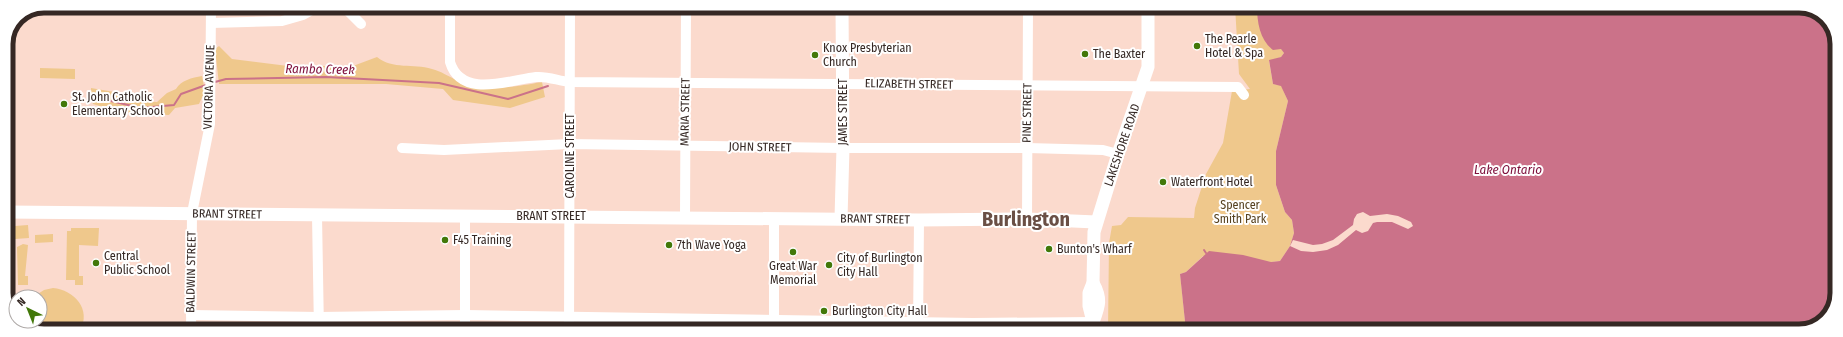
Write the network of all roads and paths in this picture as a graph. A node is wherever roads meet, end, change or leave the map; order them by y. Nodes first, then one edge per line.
1 (211, 13) edge
2 (307, 13) edge
3 (350, 13) edge
4 (450, 13) edge
5 (570, 13) edge
6 (686, 13) edge
7 (842, 13) edge
8 (1028, 13) edge
9 (1148, 13) edge
10 (211, 24) junction
11 (361, 24) dead end
12 (570, 82) junction
13 (686, 82) junction
14 (843, 83) junction
15 (1028, 85) junction
16 (1142, 85) junction
17 (1244, 95) dead end
18 (570, 144) junction
19 (685, 146) junction
20 (402, 148) dead end
21 (843, 148) junction
22 (1027, 148) junction
23 (1118, 154) junction
24 (13, 212) edge
25 (192, 213) junction
26 (317, 215) junction
27 (465, 216) junction
28 (569, 216) junction
29 (685, 218) junction
30 (774, 218) junction
31 (841, 218) junction
32 (1026, 219) junction
33 (919, 220) junction
34 (1096, 222) junction
35 (191, 315) junction
36 (465, 315) junction
37 (319, 317) junction
38 (569, 318) junction
39 (774, 320) junction
40 (191, 324) edge
41 (319, 324) edge
42 (465, 324) edge
43 (569, 324) edge
44 (774, 324) edge
45 (870, 324) edge
46 (918, 324) edge
47 (1093, 324) edge

1 - 10 street, VICTORIA AVENUE
2 - 10 street
3 - 11 street
4 - 12 street, ELIZABETH STREET
5 - 12 street, CAROLINE STREET
6 - 13 street, MARIA STREET
7 - 14 main road, JAMES STREET
8 - 15 street, PINE STREET
9 - 16 main road, LAKESHORE ROAD
10 - 25 street, VICTORIA AVENUE
12 - 13 street, ELIZABETH STREET
12 - 18 street, CAROLINE STREET
13 - 14 street, ELIZABETH STREET
13 - 19 street, MARIA STREET
14 - 15 street, ELIZABETH STREET
14 - 21 main road, JAMES STREET
15 - 16 street, ELIZABETH STREET
15 - 22 street, PINE STREET
16 - 17 street, ELIZABETH STREET
16 - 23 main road, LAKESHORE ROAD
18 - 19 street, JOHN STREET
18 - 20 street, JOHN STREET
18 - 28 street, CAROLINE STREET
19 - 21 street, JOHN STREET
19 - 29 street, MARIA STREET
21 - 22 street, JOHN STREET
21 - 31 main road, JAMES STREET
22 - 23 street, JOHN STREET
22 - 32 street, PINE STREET
23 - 34 main road, LAKESHORE ROAD
24 - 25 main road, BRANT STREET
25 - 26 main road, BRANT STREET
25 - 35 street, BALDWIN STREET
26 - 27 main road, BRANT STREET
26 - 37 street
27 - 28 main road, BRANT STREET
27 - 36 street
28 - 29 main road, BRANT STREET
28 - 38 street, CAROLINE STREET
29 - 30 main road, BRANT STREET
30 - 31 main road, BRANT STREET
30 - 39 street
31 - 33 main road, BRANT STREET
32 - 33 main road, BRANT STREET
32 - 34 main road, BRANT STREET
33 - 46 street
34 - 47 main road, LAKESHORE ROAD
35 - 37 street
35 - 40 street, BALDWIN STREET
36 - 37 street
36 - 38 street
36 - 42 street
37 - 41 street
38 - 39 street
38 - 43 street, CAROLINE STREET
39 - 44 street
39 - 45 street

